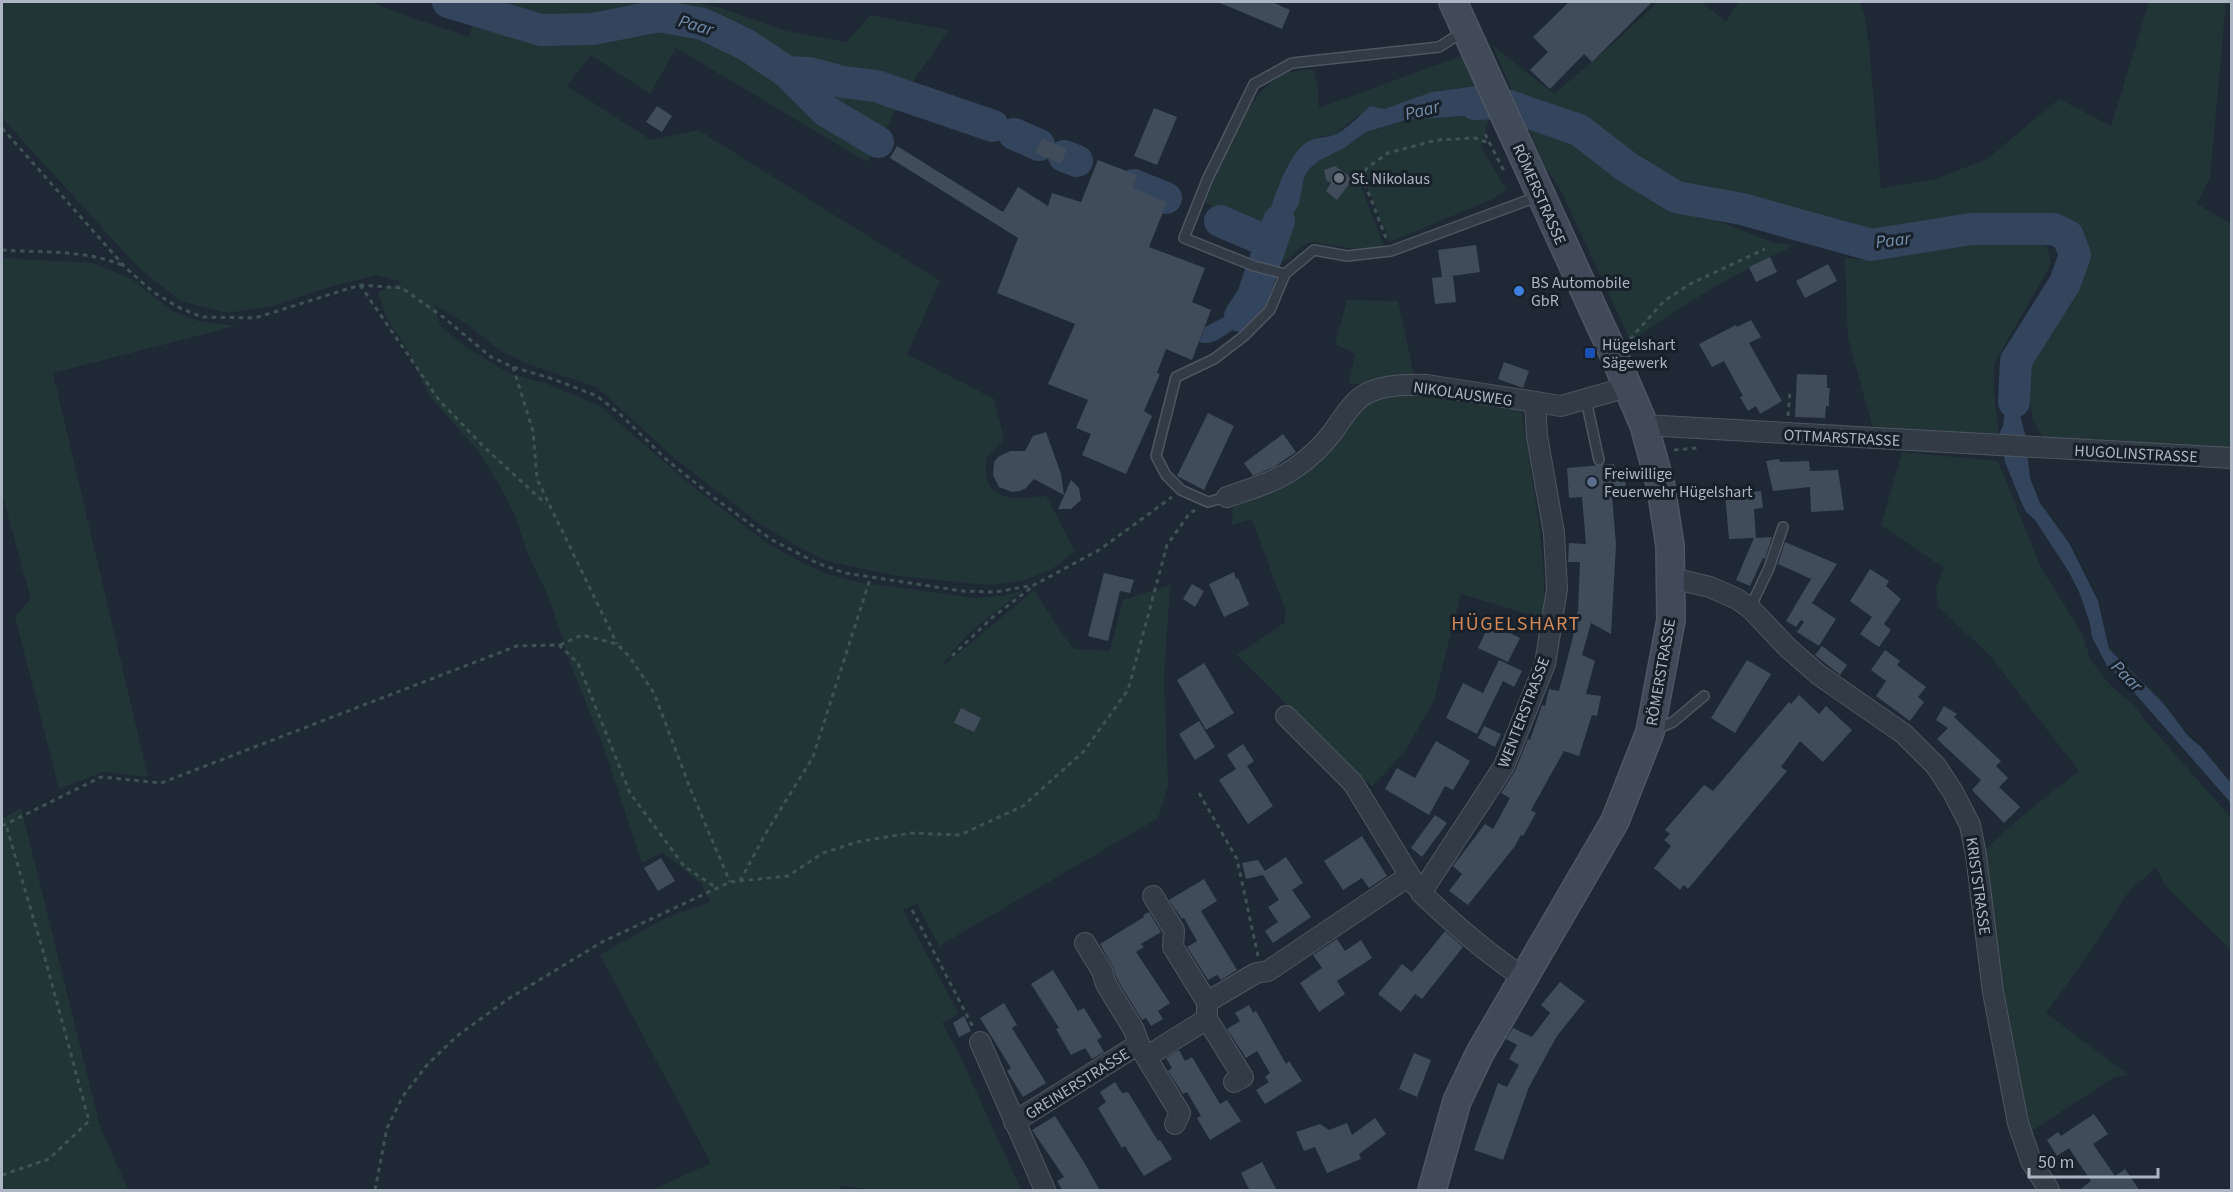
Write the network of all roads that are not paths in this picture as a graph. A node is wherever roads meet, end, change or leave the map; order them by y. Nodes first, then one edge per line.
1 (1453, 2) edge
2 (1466, 30) junction
3 (1541, 195) junction
4 (1285, 274) junction
5 (1628, 387) junction
6 (1586, 400) junction
7 (1535, 403) junction
8 (1644, 425) junction
9 (2040, 448) joint
10 (2232, 458) edge
11 (1599, 459) dead end
12 (1227, 497) joint
13 (1783, 528) dead end
14 (1672, 578) junction
15 (1750, 608) junction
16 (1704, 696) dead end
17 (1286, 716) dead end
18 (1650, 732) junction
19 (1409, 876) junction
20 (1421, 893) junction
21 (1153, 896) dead end
22 (1085, 943) dead end
23 (1523, 977) junction
24 (1207, 1010) junction
25 (980, 1042) road end
26 (1142, 1051) junction
27 (1244, 1076) dead end
28 (1014, 1122) junction
29 (1175, 1124) dead end
30 (1045, 1191) edge
31 (1432, 1191) edge
32 (2049, 1191) edge

1 - 2 main road, RÖMERSTRASSE
2 - 3 main road, RÖMERSTRASSE
2 - 4 lane
3 - 4 lane
3 - 5 main road, RÖMERSTRASSE
4 - 12 lane
5 - 6 street, NIKOLAUSWEG
5 - 8 main road, RÖMERSTRASSE
6 - 7 street, NIKOLAUSWEG
6 - 11 lane
7 - 12 street, NIKOLAUSWEG
7 - 20 street, WENTERSTRASSE
8 - 9 street, OTTMARSTRASSE
8 - 14 main road, RÖMERSTRASSE
9 - 10 street, HUGOLINSTRASSE
13 - 15 lane
14 - 15 street, KRISTSTRASSE
14 - 18 main road, RÖMERSTRASSE
15 - 32 street, KRISTSTRASSE
16 - 18 lane
17 - 19 street
18 - 23 main road, RÖMERSTRASSE
19 - 20 street
19 - 24 street, GREINERSTRASSE
20 - 23 street
21 - 24 street
22 - 26 street, GREINERSTRASSE
23 - 31 main road, RÖMERSTRASSE
24 - 26 street, GREINERSTRASSE
24 - 27 street
25 - 28 street, GREINERSTRASSE
26 - 28 street, GREINERSTRASSE
26 - 29 street, GREINERSTRASSE
28 - 30 street, GREINERSTRASSE

